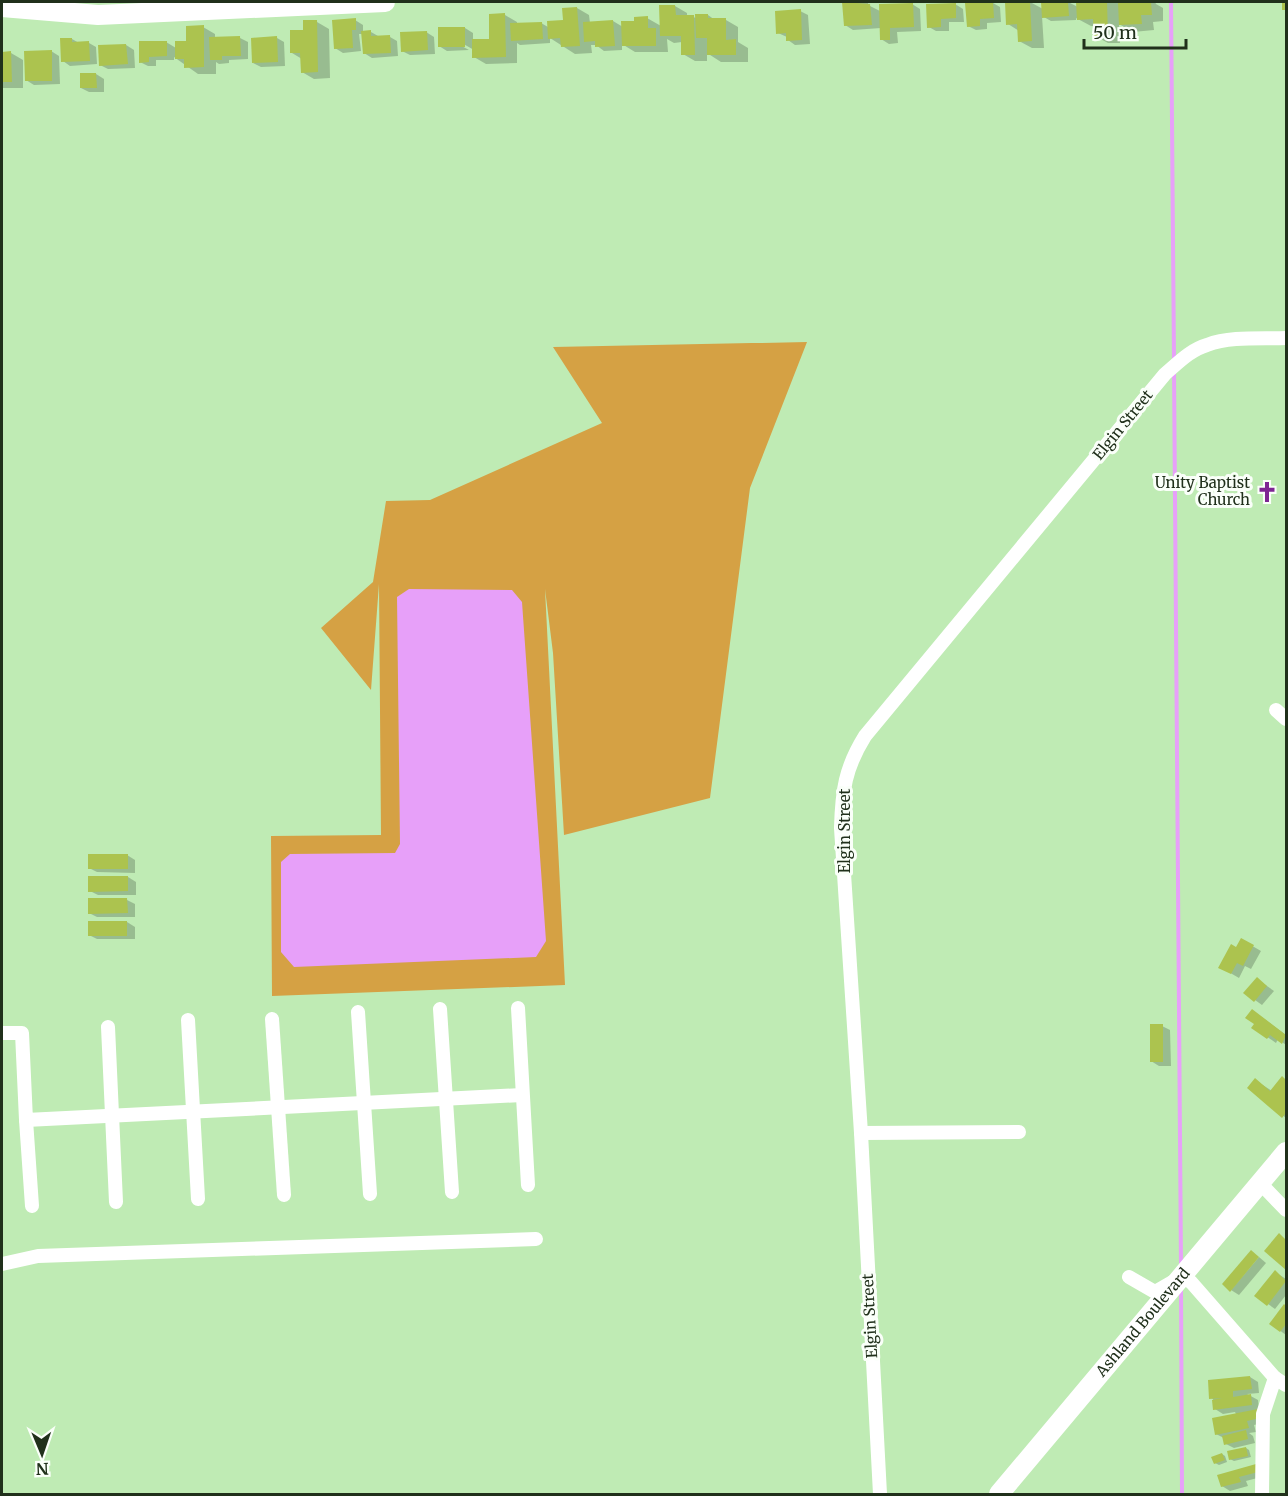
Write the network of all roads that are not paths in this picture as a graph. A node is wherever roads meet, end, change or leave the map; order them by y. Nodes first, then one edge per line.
1 (385, 2) edge
2 (252, 5) edge
3 (2, 7) edge
4 (98, 8) edge
5 (1287, 338) edge
6 (518, 1008) dead end
7 (440, 1009) dead end
8 (358, 1012) dead end
9 (272, 1019) dead end
10 (188, 1020) dead end
11 (108, 1027) dead end
12 (2, 1033) edge
13 (522, 1095) junction
14 (445, 1099) junction
15 (364, 1103) junction
16 (277, 1108) junction
17 (194, 1112) junction
18 (112, 1116) junction
19 (26, 1120) junction
20 (1019, 1132) dead end
21 (861, 1133) junction
22 (1287, 1152) edge
23 (1260, 1183) junction
24 (528, 1185) dead end
25 (452, 1192) dead end
26 (370, 1194) dead end
27 (284, 1195) dead end
28 (198, 1199) dead end
29 (117, 1202) dead end
30 (32, 1206) dead end
31 (1287, 1210) edge
32 (536, 1239) dead end
33 (2, 1264) edge
34 (1129, 1277) dead end
35 (1181, 1277) junction
36 (1281, 1382) edge
37 (880, 1494) edge
38 (999, 1494) edge
39 (1262, 1494) edge

1 - 2 street
2 - 4 street
3 - 4 street
5 - 21 street, Elgin Street
6 - 13 street
7 - 14 street
8 - 15 street
9 - 16 street
10 - 17 street
11 - 18 street
12 - 19 street
13 - 14 street
13 - 24 street
14 - 15 street
14 - 25 street
15 - 16 street
15 - 26 street
16 - 17 street
16 - 27 street
17 - 18 street
17 - 28 street
18 - 19 street
18 - 29 street
19 - 30 street
20 - 21 street
21 - 37 street, Elgin Street
22 - 23 street, Ashland Boulevard
23 - 31 street
23 - 35 street, Ashland Boulevard
32 - 33 street
34 - 35 street
35 - 36 street
35 - 38 street, Ashland Boulevard
36 - 39 street

